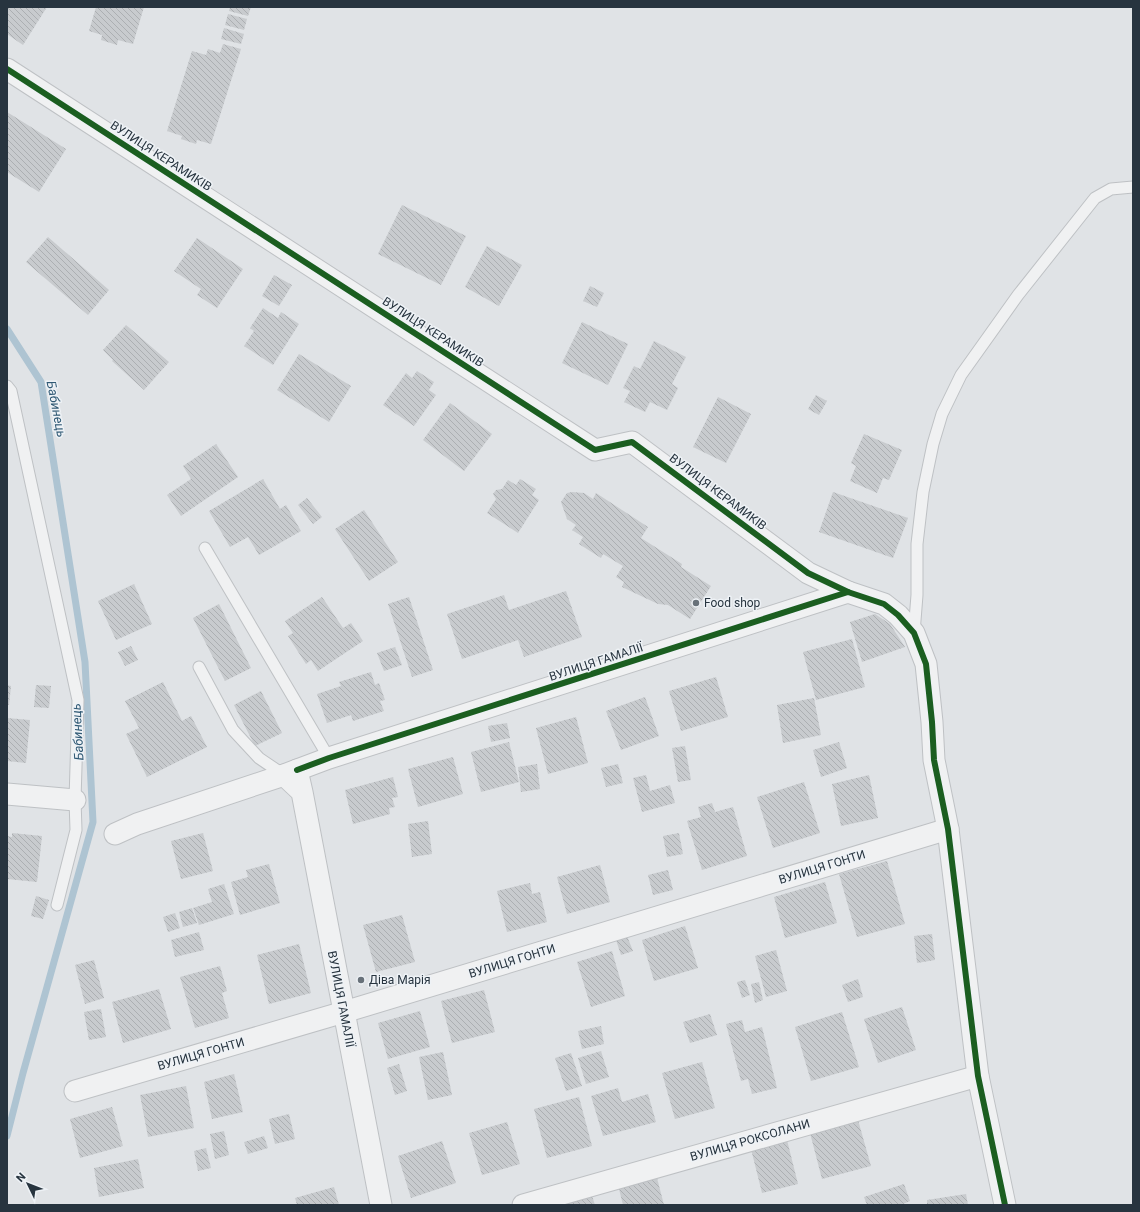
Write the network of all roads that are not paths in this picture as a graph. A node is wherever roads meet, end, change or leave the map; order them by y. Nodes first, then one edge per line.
1 (7, 69) edge
2 (1133, 187) edge
3 (7, 386) edge
4 (205, 548) dead end
5 (848, 592) junction
6 (914, 634) junction
7 (199, 667) dead end
8 (329, 758) junction
9 (291, 773) junction
10 (7, 794) edge
11 (75, 800) junction
12 (948, 828) junction
13 (115, 834) dead end
14 (57, 905) dead end
15 (344, 1012) junction
16 (978, 1076) junction
17 (75, 1091) dead end
18 (381, 1205) edge
19 (523, 1205) edge
20 (1005, 1205) edge

1 - 5 street, ВУЛИЦЯ КЕРАМИКІВ
2 - 6 lane
3 - 11 lane
4 - 8 lane
5 - 6 street
5 - 8 street, ВУЛИЦЯ ГАМАЛІЇ
6 - 12 street
7 - 9 lane
8 - 9 street, ВУЛИЦЯ ГАМАЛІЇ
9 - 13 street, ВУЛИЦЯ ГАМАЛІЇ
9 - 15 street, ВУЛИЦЯ ГАМАЛІЇ
10 - 11 street
11 - 14 lane
12 - 15 street, ВУЛИЦЯ ГОНТИ
12 - 16 street
15 - 17 street, ВУЛИЦЯ ГОНТИ
15 - 18 street, ВУЛИЦЯ ГАМАЛІЇ
16 - 19 street, ВУЛИЦЯ РОКСОЛАНИ
16 - 20 street

